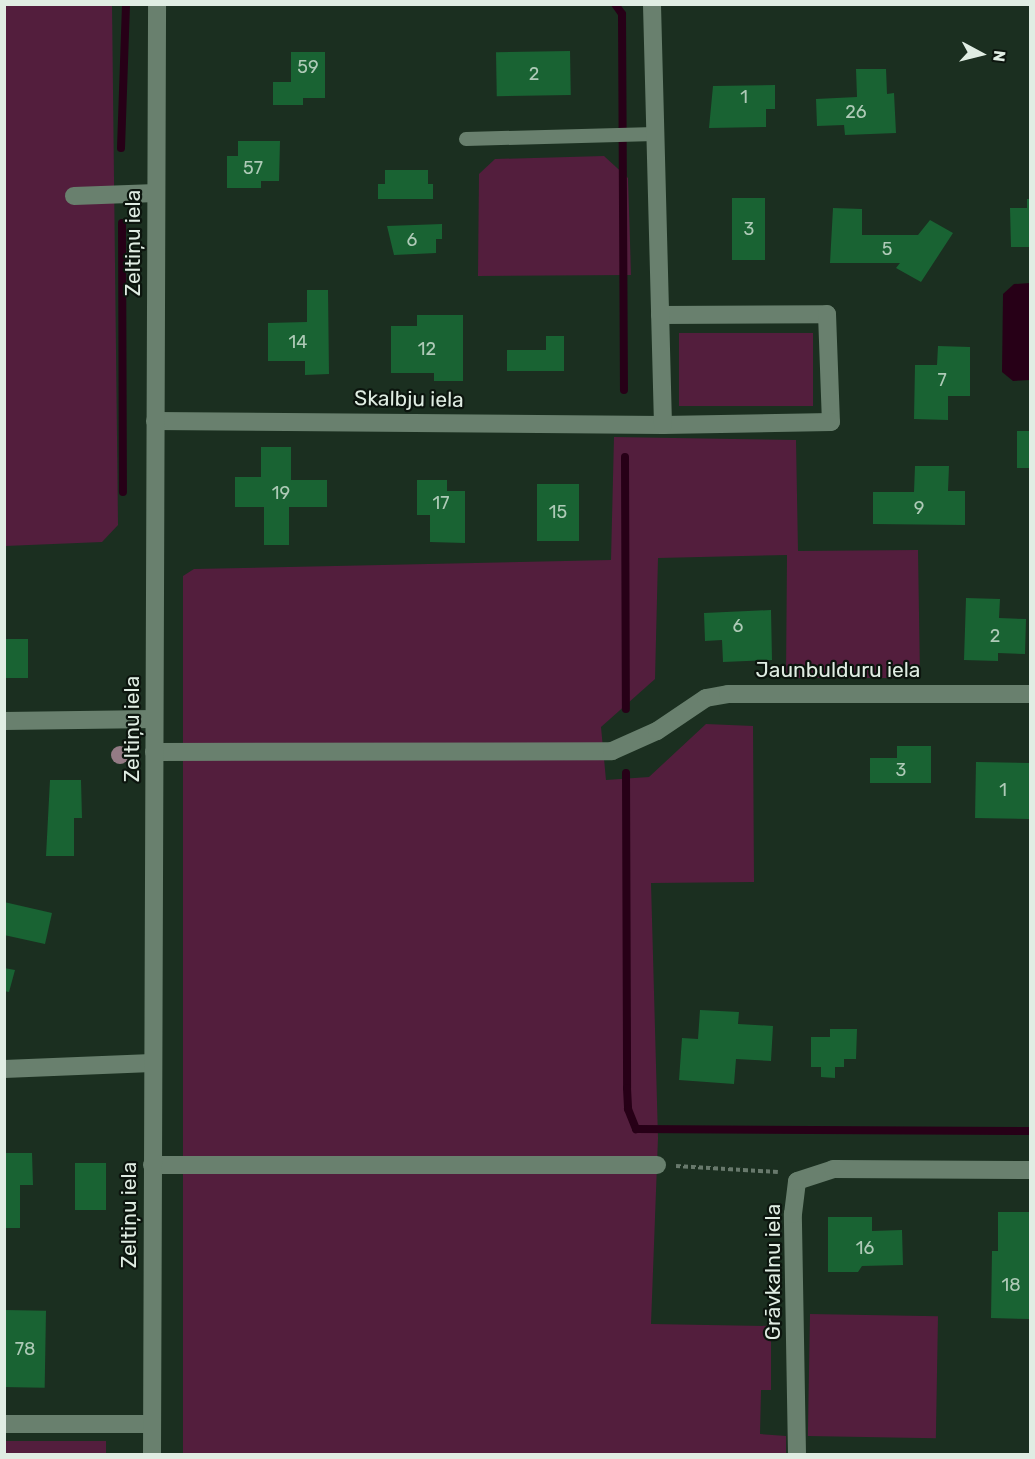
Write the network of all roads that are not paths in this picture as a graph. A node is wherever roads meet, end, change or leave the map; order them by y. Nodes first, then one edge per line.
1 (157, 4) edge
2 (652, 4) edge
3 (655, 134) junction
4 (466, 139) dead end
5 (156, 193) junction
6 (74, 196) dead end
7 (660, 315) junction
8 (154, 421) junction
9 (663, 425) junction
10 (1030, 694) edge
11 (154, 719) junction
12 (4, 722) edge
13 (154, 752) junction
14 (152, 1064) junction
15 (4, 1069) edge
16 (152, 1165) junction
17 (657, 1165) road end
18 (1030, 1170) edge
19 (4, 1424) edge
20 (152, 1424) junction
21 (152, 1455) edge
22 (797, 1455) edge

1 - 5 street, Zeltiņu iela
2 - 3 street
3 - 4 lane
3 - 7 street
5 - 6 street
5 - 8 street, Zeltiņu iela
7 - 9 street
7 - 9 street, Skalbju iela
8 - 9 street, Skalbju iela
8 - 11 street, Zeltiņu iela
10 - 13 street, Jaunbulduru iela
11 - 12 street
11 - 13 street, Zeltiņu iela
13 - 14 street, Zeltiņu iela
14 - 15 street
14 - 16 street, Zeltiņu iela
16 - 17 street
16 - 20 street, Zeltiņu iela
18 - 22 street, Grāvkalnu iela
19 - 20 street
20 - 21 street, Zeltiņu iela

